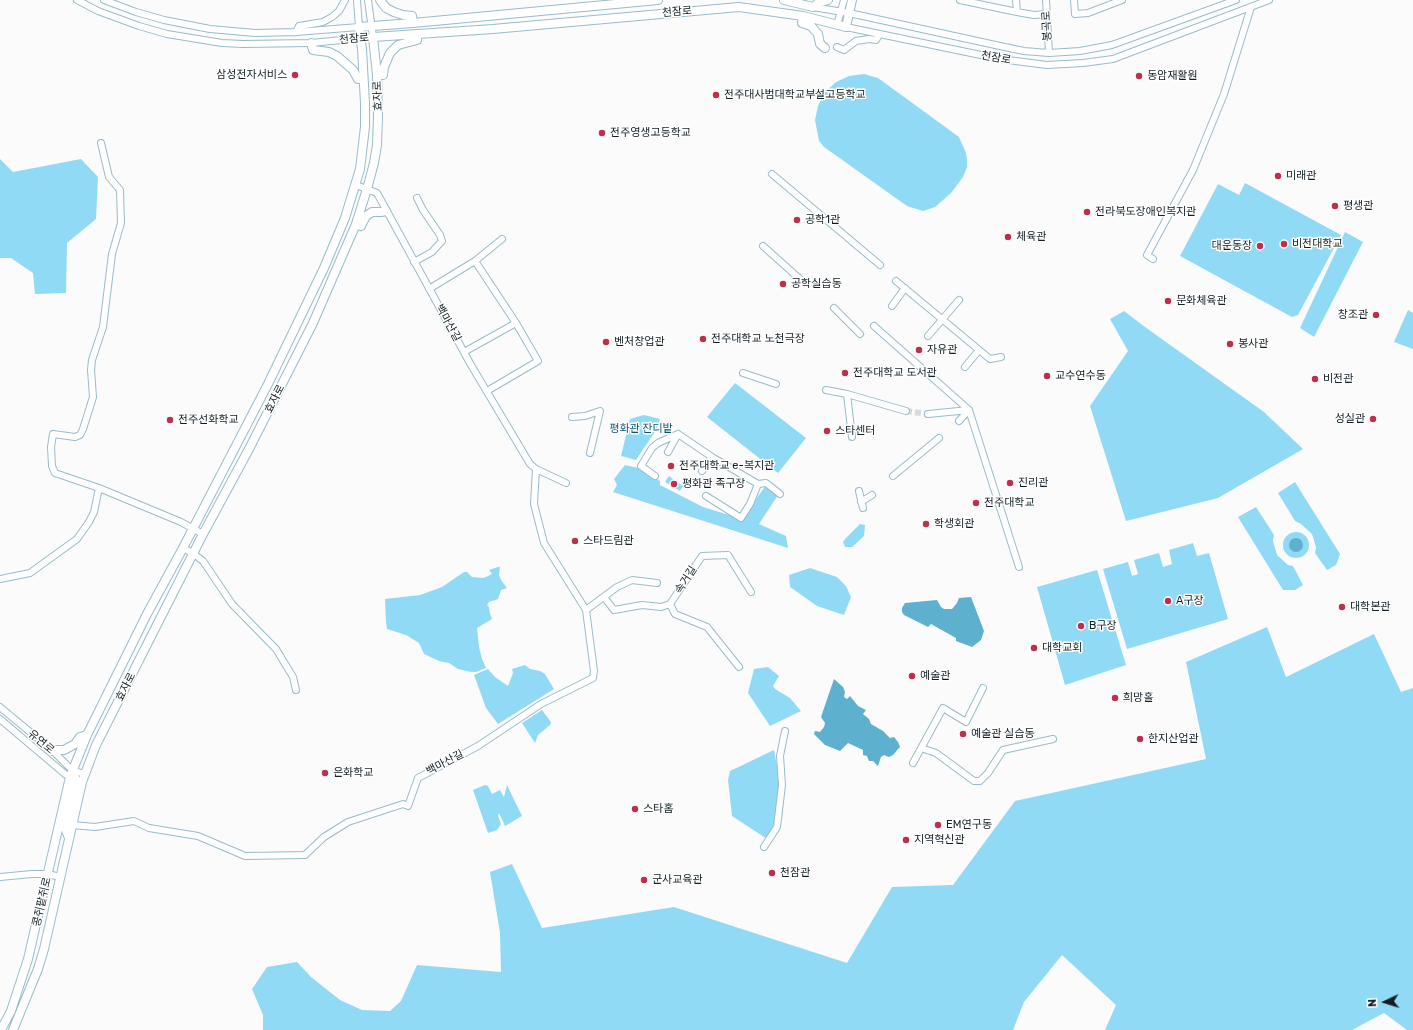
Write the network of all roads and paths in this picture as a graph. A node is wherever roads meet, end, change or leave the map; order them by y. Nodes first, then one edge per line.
1 (77, 0) edge
2 (104, 0) edge
3 (345, 0) edge
4 (357, 0) edge
5 (368, 0) edge
6 (380, 0) edge
7 (658, 0) edge
8 (784, 0) edge
9 (828, 0) edge
10 (844, 0) edge
11 (852, 0) edge
12 (960, 0) edge
13 (1016, 0) edge
14 (1046, 0) edge
15 (1074, 0) edge
16 (1122, 0) edge
17 (1236, 0) edge
18 (1269, 0) edge
19 (813, 7) junction
20 (1251, 7) junction
21 (845, 12) junction
22 (1017, 12) junction
23 (1047, 14) junction
24 (803, 16) junction
25 (413, 24) junction
26 (837, 25) junction
27 (372, 26) junction
28 (359, 27) junction
29 (846, 27) junction
30 (296, 32) junction
31 (416, 34) junction
32 (879, 34) junction
33 (373, 37) junction
34 (361, 38) junction
35 (311, 42) junction
36 (837, 47) dead end
37 (825, 48) dead end
38 (1049, 53) junction
39 (377, 75) junction
40 (364, 78) junction
41 (101, 143) dead end
42 (772, 174) dead end
43 (356, 185) junction
44 (368, 189) junction
45 (417, 198) dead end
46 (386, 211) junction
47 (356, 224) junction
48 (502, 239) dead end
49 (763, 246) dead end
50 (1153, 259) dead end
51 (475, 261) junction
52 (414, 262) junction
53 (880, 264) dead end
54 (801, 280) dead end
55 (896, 280) dead end
56 (906, 288) junction
57 (429, 289) junction
58 (959, 300) dead end
59 (892, 306) dead end
60 (834, 308) dead end
61 (943, 318) junction
62 (516, 323) junction
63 (874, 326) dead end
64 (860, 334) dead end
65 (928, 336) dead end
66 (980, 350) junction
67 (464, 352) junction
68 (1001, 357) dead end
69 (965, 367) dead end
70 (743, 373) dead end
71 (776, 384) dead end
72 (826, 390) dead end
73 (487, 392) junction
74 (847, 394) junction
75 (969, 410) junction
76 (906, 411) tunnel mouth
77 (928, 414) tunnel mouth
78 (572, 417) dead end
79 (959, 421) dead end
80 (678, 434) junction
81 (852, 437) dead end
82 (939, 438) dead end
83 (668, 452) dead end
84 (590, 453) dead end
85 (712, 457) junction
86 (536, 469) junction
87 (702, 471) dead end
88 (655, 476) dead end
89 (893, 476) dead end
90 (566, 483) dead end
91 (758, 484) junction
92 (98, 488) junction
93 (859, 491) dead end
94 (780, 494) dead end
95 (872, 495) dead end
96 (706, 496) dead end
97 (193, 528) junction
98 (203, 534) junction
99 (183, 548) junction
100 (194, 554) junction
101 (1019, 567) dead end
102 (0, 578) edge
103 (657, 583) dead end
104 (751, 592) dead end
105 (604, 597) junction
106 (670, 604) junction
107 (586, 610) junction
108 (739, 667) dead end
109 (983, 688) dead end
110 (296, 690) dead end
111 (0, 707) edge
112 (0, 719) edge
113 (785, 731) dead end
114 (87, 735) junction
115 (1053, 739) dead end
116 (921, 748) junction
117 (53, 751) junction
118 (913, 763) dead end
119 (77, 776) junction
120 (72, 825) junction
121 (69, 838) junction
122 (764, 847) dead end
123 (48, 874) junction
124 (0, 877) edge
125 (60, 877) junction
126 (1, 1030) edge
127 (13, 1030) edge

1 - 35 street, 천잠로
2 - 30 street, 천잠로
3 - 30 street
4 - 28 street, 효자로
5 - 27 street, 효자로
6 - 25 main road
7 - 25 main road, 천잠로
8 - 19 main road, 천잠로
9 - 19 main road
10 - 21 street
11 - 21 main road
12 - 22 street
13 - 22 street
14 - 23 street, 봉곡로
15 - 16 street
17 - 38 street, 천잠로
18 - 20 street, 천잠로
19 - 21 street, 천잠로
20 - 32 street, 천잠로
20 - 50 street
21 - 26 street
21 - 29 main road
21 - 38 street, 천잠로
22 - 23 street
23 - 38 street, 봉곡로
24 - 26 main road, 천잠로
24 - 31 main road, 천잠로
24 - 37 main road
25 - 27 main road, 천잠로
26 - 29 main road, 천잠로
27 - 28 main road, 천잠로
27 - 33 street, 효자로
28 - 30 street, 천잠로
28 - 34 main road, 효자로
29 - 32 street, 천잠로
31 - 33 main road, 천잠로
31 - 39 main road
32 - 36 street
33 - 34 street, 천잠로
33 - 39 main road, 효자로
34 - 35 street, 천잠로
34 - 40 main road, 효자로
35 - 40 main road
39 - 44 main road, 효자로
40 - 43 main road, 효자로
41 - 92 street
42 - 53 street
43 - 44 street, 백마산길
43 - 97 main road, 효자로
44 - 46 street, 백마산길
44 - 47 main road, 효자로
45 - 52 street
46 - 47 main road
46 - 52 street, 백마산길
47 - 98 main road, 효자로
48 - 51 street
49 - 54 street
51 - 57 street
51 - 62 street
52 - 57 street, 백마산길
55 - 56 street
56 - 59 street
56 - 61 street
57 - 67 street, 백마산길
58 - 61 street
60 - 64 street
61 - 65 street
61 - 66 street
62 - 67 street
62 - 73 street
63 - 75 street
66 - 68 street
66 - 69 street
67 - 73 street, 백마산길
70 - 71 street
72 - 74 street
73 - 86 street, 백마산길
74 - 76 street
74 - 81 street
75 - 77 street
75 - 79 street
75 - 101 street
78 - 84 street
80 - 83 street
80 - 85 street
80 - 88 street
82 - 89 street
85 - 87 street
85 - 91 street
86 - 90 street, 백마산길
86 - 107 street, 백마산길
91 - 94 street
91 - 96 street
92 - 97 street
92 - 102 street
93 - 95 street
97 - 98 street
97 - 99 main road, 효자로
98 - 100 main road, 효자로
99 - 100 street
99 - 114 main road, 효자로
100 - 110 street
100 - 119 main road, 효자로
103 - 105 street, 속거길
104 - 106 street, 속거길
105 - 106 street, 속거길
105 - 107 street, 속거길
106 - 108 street, 속거길
107 - 120 street, 백마산길
109 - 116 street
111 - 117 street, 유연로
112 - 119 street, 유연로
113 - 122 street
114 - 117 main road
114 - 119 main road, 효자로
115 - 116 street
116 - 118 street
117 - 119 street, 유연로
119 - 120 main road, 콩쥐팥쥐로
119 - 121 main road
119 - 123 main road, 콩쥐팥쥐로
120 - 121 main road, 콩쥐팥쥐로
121 - 125 main road, 콩쥐팥쥐로
123 - 124 street
123 - 125 street
123 - 126 main road, 콩쥐팥쥐로
125 - 127 main road, 콩쥐팥쥐로

